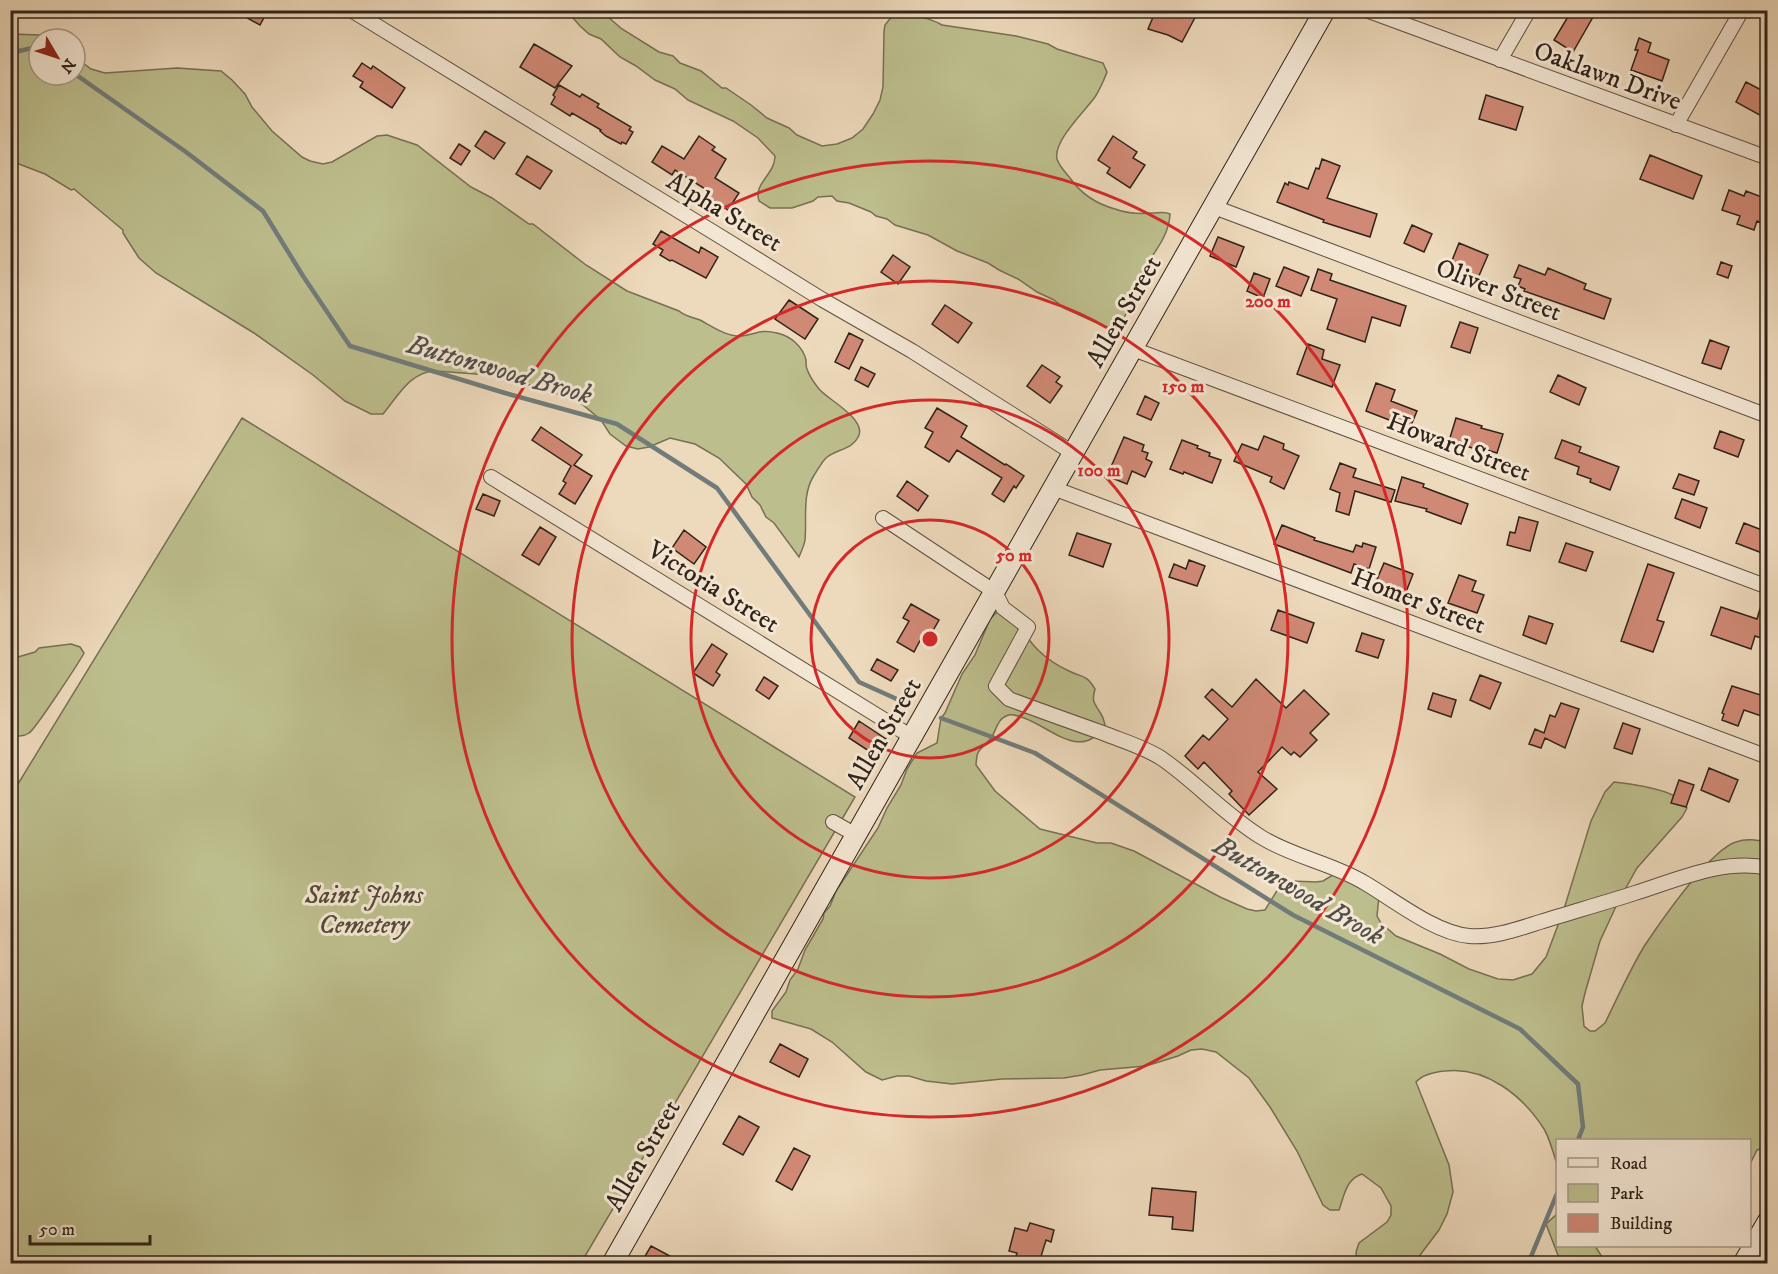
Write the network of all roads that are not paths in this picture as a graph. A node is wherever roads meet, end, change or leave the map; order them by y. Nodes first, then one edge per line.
1 (351, 10) edge
2 (1325, 10) edge
3 (1366, 10) edge
4 (1529, 10) edge
5 (1742, 10) edge
6 (1500, 60) junction
7 (1676, 125) junction
8 (1767, 158) edge
9 (1214, 207) junction
10 (1133, 350) junction
11 (1767, 416) edge
12 (1073, 453) junction
13 (491, 477) dead end
14 (1053, 488) junction
15 (883, 518) dead end
16 (1767, 587) edge
17 (995, 592) junction
18 (912, 737) junction
19 (1767, 758) edge
20 (833, 822) dead end
21 (855, 835) junction
22 (1767, 868) edge
23 (1767, 1221) edge
24 (612, 1263) edge
25 (1743, 1263) edge

1 - 12 street, Alpha Street
2 - 9 street, Allen Street
3 - 6 street, Oaklawn Drive
4 - 6 street
5 - 7 street
6 - 7 street, Oaklawn Drive
7 - 8 street, Oaklawn Drive
9 - 10 street, Allen Street
9 - 11 street, Oliver Street
10 - 12 street, Allen Street
10 - 16 street, Howard Street
12 - 14 street, Allen Street
13 - 18 street, Victoria Street
14 - 17 street, Allen Street
14 - 19 street, Homer Street
15 - 17 street
17 - 18 street, Allen Street
17 - 22 street
18 - 21 street, Allen Street
20 - 21 street
21 - 24 street, Allen Street
23 - 25 street

